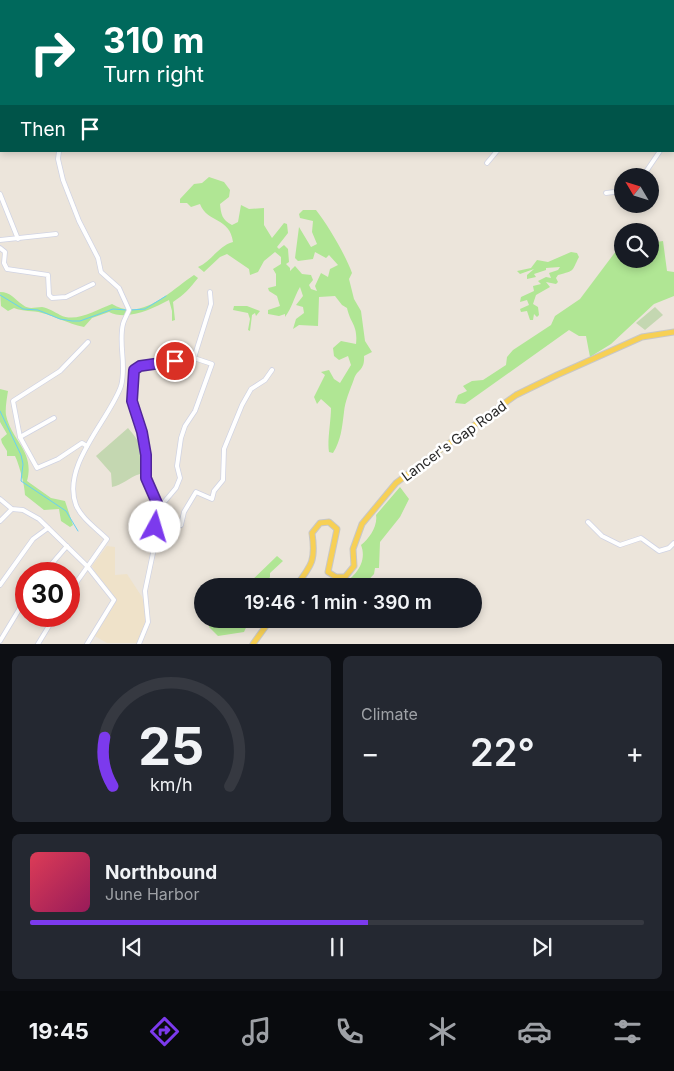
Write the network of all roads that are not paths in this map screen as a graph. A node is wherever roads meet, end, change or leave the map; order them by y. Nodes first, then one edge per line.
1 (59, 152) edge
2 (496, 152) edge
3 (659, 152) edge
4 (487, 163) dead end
5 (648, 168) edge
6 (614, 192) edge
7 (606, 193) dead end
8 (0, 194) edge
9 (56, 234) dead end
10 (18, 239) junction
11 (0, 240) edge
12 (0, 248) edge
13 (93, 284) dead end
14 (210, 292) dead end
15 (674, 332) edge
16 (88, 342) dead end
17 (194, 358) junction
18 (214, 359) dead end
19 (212, 364) junction
20 (272, 370) dead end
21 (54, 418) dead end
22 (20, 437) junction
23 (87, 446) junction
24 (0, 499) edge
25 (160, 508) junction
26 (12, 509) junction
27 (0, 521) edge
28 (588, 522) dead end
29 (48, 528) junction
30 (674, 543) edge
31 (67, 546) junction
32 (53, 562) edge
33 (87, 566) junction
34 (80, 576) edge
35 (302, 578) edge
36 (0, 584) edge
37 (15, 616) edge
38 (48, 627) edge
39 (265, 628) edge
40 (0, 641) edge
41 (38, 644) edge
42 (87, 644) edge
43 (139, 644) edge
44 (253, 644) edge

1 - 23 street
2 - 4 street
3 - 5 street
6 - 7 street
8 - 10 street
9 - 10 street
10 - 11 street
12 - 13 street
14 - 17 street
15 - 35 main road, Lancer's Gap Road
16 - 22 street
17 - 19 street
17 - 25 street
18 - 19 street
19 - 25 street
20 - 25 street
21 - 22 street
22 - 23 street
23 - 33 street
24 - 26 street
25 - 43 street
26 - 27 street
26 - 29 street
28 - 30 street
29 - 31 street
29 - 36 street
31 - 32 street
31 - 33 street
33 - 34 street
33 - 42 street
37 - 40 street
38 - 41 street
39 - 44 main road

